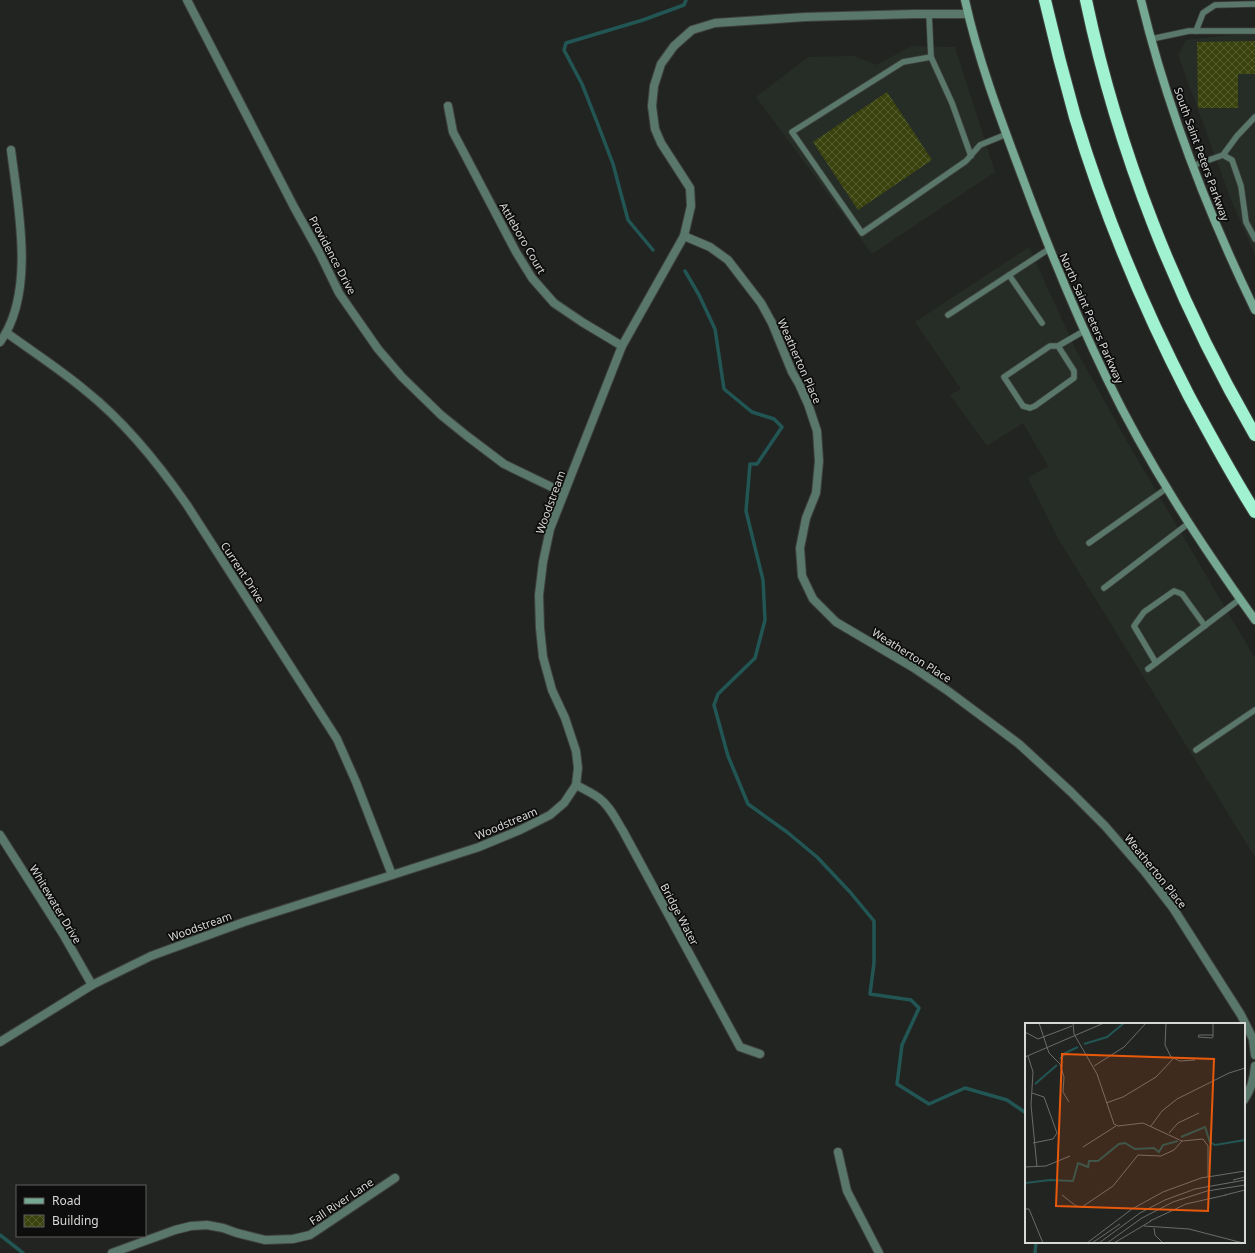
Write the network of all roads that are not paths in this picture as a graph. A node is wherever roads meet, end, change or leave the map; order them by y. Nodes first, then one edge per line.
1 (187, 0) edge
2 (965, 0) edge
3 (1045, 0) edge
4 (1086, 0) edge
5 (1141, 0) edge
6 (1255, 4) edge
7 (929, 14) junction
8 (968, 14) junction
9 (1196, 31) junction
10 (1255, 31) edge
11 (1151, 39) junction
12 (931, 57) junction
13 (448, 106) dead end
14 (1255, 117) edge
15 (1007, 134) junction
16 (11, 150) dead end
17 (1223, 155) junction
18 (971, 156) junction
19 (1192, 166) junction
20 (684, 236) junction
21 (1255, 239) edge
22 (1049, 248) junction
23 (1009, 275) junction
24 (1255, 310) edge
25 (948, 315) dead end
26 (1042, 323) dead end
27 (1084, 331) junction
28 (7, 333) junction
29 (0, 342) edge
30 (622, 346) junction
31 (1058, 346) junction
32 (1255, 435) edge
33 (1168, 488) junction
34 (564, 493) junction
35 (1255, 512) edge
36 (1189, 523) junction
37 (1089, 543) dead end
38 (1104, 588) dead end
39 (1240, 599) junction
40 (1255, 620) edge
41 (1205, 626) junction
42 (1156, 663) junction
43 (1148, 669) dead end
44 (1255, 710) edge
45 (1196, 750) dead end
46 (576, 785) junction
47 (0, 835) edge
48 (392, 876) junction
49 (92, 985) junction
50 (0, 1042) edge
51 (760, 1054) dead end
52 (1255, 1055) edge
53 (1255, 1066) edge
54 (1245, 1099) edge
55 (838, 1152) dead end
56 (395, 1178) dead end
57 (112, 1253) edge
58 (879, 1253) edge

1 - 34 street, Providence Drive
2 - 8 main road, North Saint Peters Parkway
3 - 35 highway
4 - 32 highway
5 - 11 main road, South Saint Peters Parkway
6 - 9 lane
7 - 8 street, Woodstream
7 - 12 lane
7 - 20 street, Woodstream
8 - 15 main road, North Saint Peters Parkway
9 - 10 lane
9 - 11 lane
11 - 19 main road, South Saint Peters Parkway
12 - 18 lane
12 - 18 lane
13 - 30 street, Attleboro Court
14 - 17 lane
15 - 18 lane
15 - 22 main road, North Saint Peters Parkway
16 - 28 street
17 - 19 lane
17 - 21 lane
19 - 24 main road, South Saint Peters Parkway
20 - 30 street, Woodstream
20 - 52 street, Weatherton Place
22 - 23 lane
22 - 27 main road, North Saint Peters Parkway
23 - 25 lane
23 - 26 lane
27 - 31 lane
27 - 33 main road, North Saint Peters Parkway
28 - 29 street
28 - 48 street, Current Drive
30 - 34 street, Woodstream
31 - 31 lane
33 - 36 main road, North Saint Peters Parkway
33 - 37 lane
34 - 46 street, Woodstream
36 - 38 lane
36 - 39 main road, North Saint Peters Parkway
39 - 40 main road, North Saint Peters Parkway
39 - 41 lane
41 - 42 lane
41 - 42 lane
42 - 43 lane
44 - 45 lane
46 - 48 street, Woodstream
46 - 51 street, Bridge Water
47 - 49 street, Whitewater Drive
48 - 49 street, Woodstream
49 - 50 street, Woodstream
53 - 54 street
55 - 58 street
56 - 57 street, Fall River Lane

